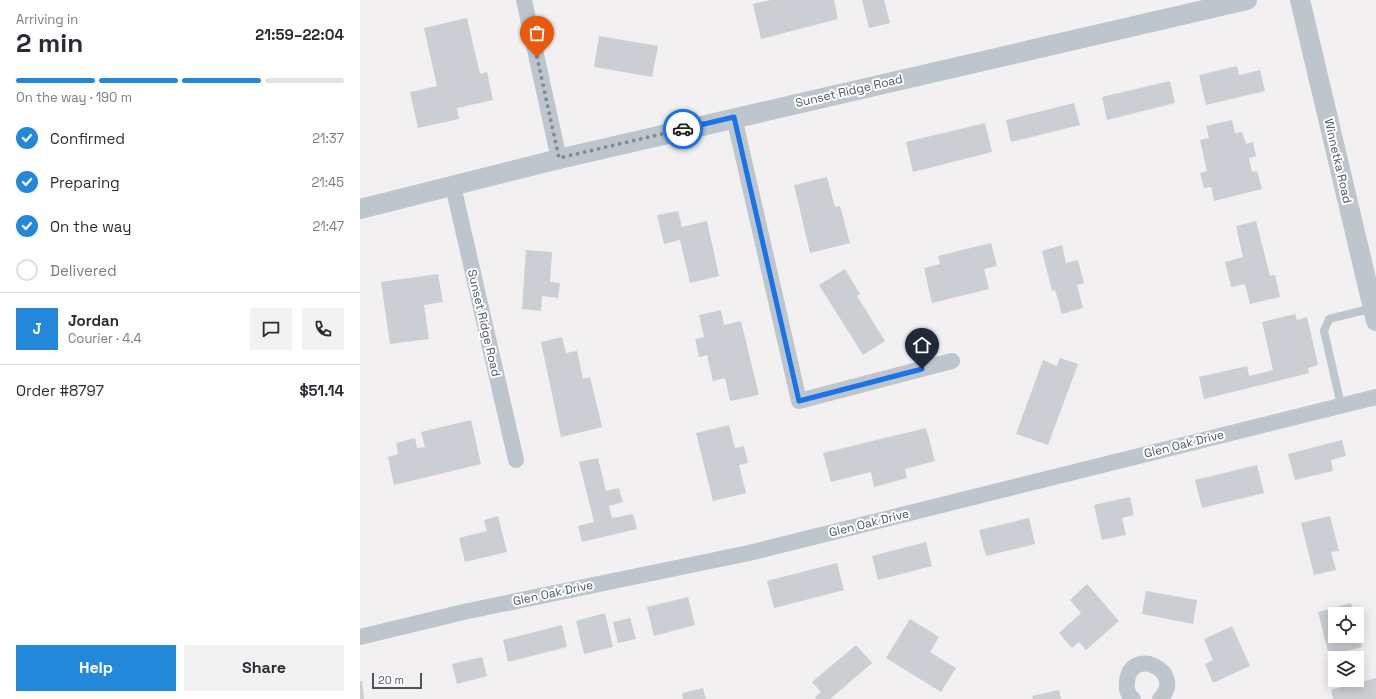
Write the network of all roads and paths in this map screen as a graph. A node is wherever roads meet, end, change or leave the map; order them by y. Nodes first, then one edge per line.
1 (524, 0) edge
2 (1247, 0) edge
3 (1300, 0) edge
4 (734, 117) junction
5 (559, 158) junction
6 (453, 186) junction
7 (360, 209) edge
8 (1374, 315) edge
9 (952, 361) dead end
10 (1376, 397) edge
11 (1341, 405) junction
12 (516, 460) dead end
13 (360, 637) edge
14 (1165, 697) edge
15 (1133, 699) edge

1 - 5 street
2 - 4 street, Sunset Ridge Road
3 - 8 street, Winnetka Road
4 - 5 street, Sunset Ridge Road
4 - 9 street
5 - 6 street, Sunset Ridge Road
6 - 7 street, Sunset Ridge Road
6 - 12 street, Sunset Ridge Road
8 - 11 lane
10 - 11 street, Glen Oak Drive
11 - 13 street, Glen Oak Drive
14 - 15 street

